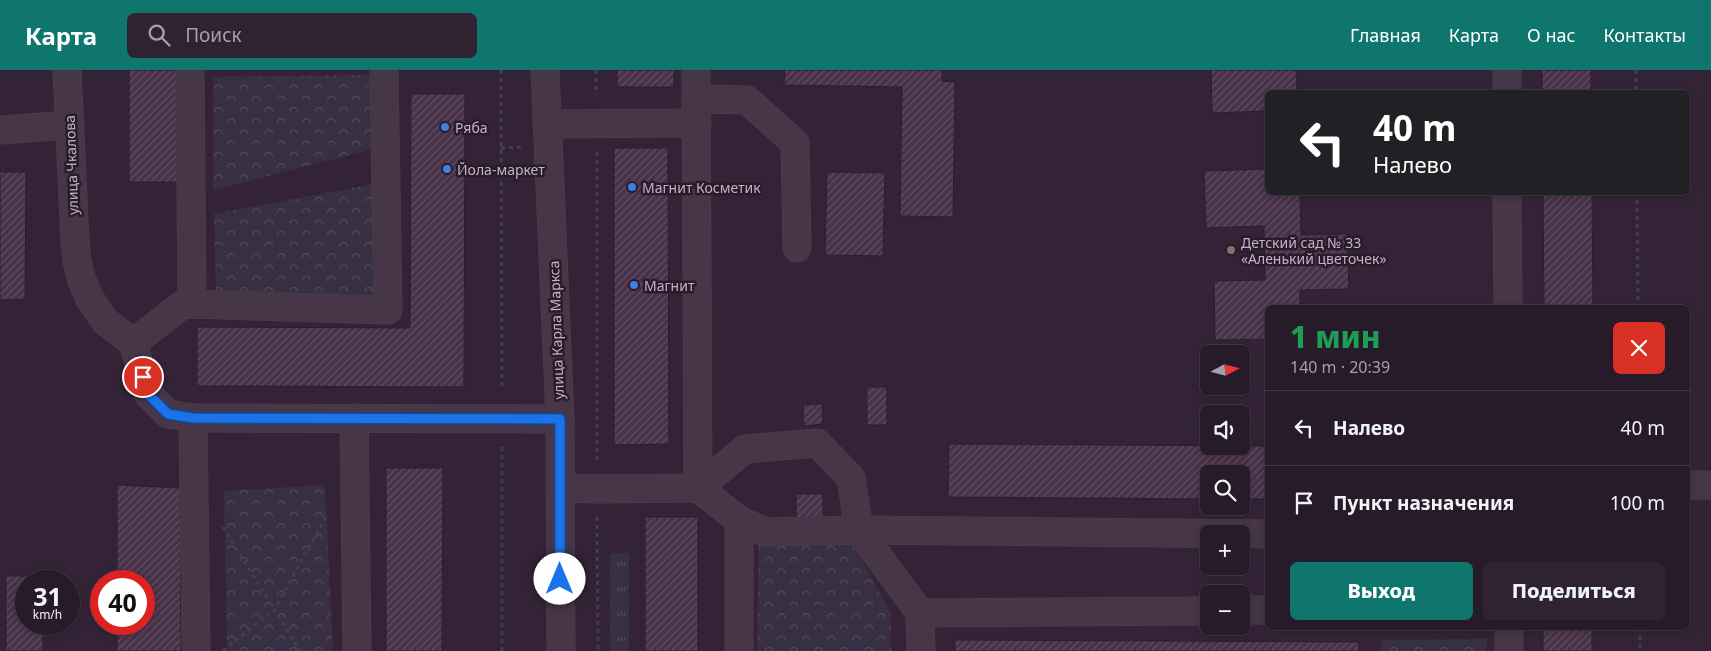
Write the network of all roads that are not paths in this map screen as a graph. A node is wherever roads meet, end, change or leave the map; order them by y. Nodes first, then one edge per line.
1 (67, 70) edge
2 (190, 70) edge
3 (384, 70) edge
4 (545, 70) edge
5 (696, 70) edge
6 (1506, 70) edge
7 (1507, 90) edge
8 (696, 111) junction
9 (547, 124) junction
10 (70, 125) junction
11 (0, 130) edge
12 (1507, 195) edge
13 (798, 248) dead end
14 (192, 304) junction
15 (1508, 305) edge
16 (132, 344) junction
17 (193, 418) junction
18 (354, 418) junction
19 (560, 419) junction
20 (1690, 485) edge
21 (1711, 485) edge
22 (560, 488) junction
23 (698, 488) junction
24 (739, 520) junction
25 (859, 530) junction
26 (1265, 534) edge
27 (1250, 610) edge
28 (1265, 610) edge
29 (1200, 611) edge
30 (920, 613) junction
31 (1509, 630) edge
32 (196, 651) edge
33 (357, 651) edge
34 (561, 651) edge
35 (740, 651) edge
36 (921, 651) edge
37 (1510, 651) edge

1 - 10 street, улица Чкалова
2 - 14 street
3 - 14 street
4 - 9 street, улица Карла Маркса
5 - 8 street
6 - 7 street
8 - 9 street
8 - 13 street
8 - 23 street
9 - 19 street, улица Карла Маркса
10 - 11 street
10 - 16 street, улица Чкалова
12 - 15 street
14 - 16 street
16 - 17 street
17 - 18 street
17 - 32 street
18 - 19 street
18 - 33 street
19 - 22 street, улица Карла Маркса
20 - 21 street
22 - 23 street
22 - 34 street, улица Карла Маркса
23 - 24 street
23 - 25 street
24 - 25 street
24 - 35 street
25 - 26 street
25 - 30 street
27 - 28 street
29 - 30 street
30 - 36 street
31 - 37 street

